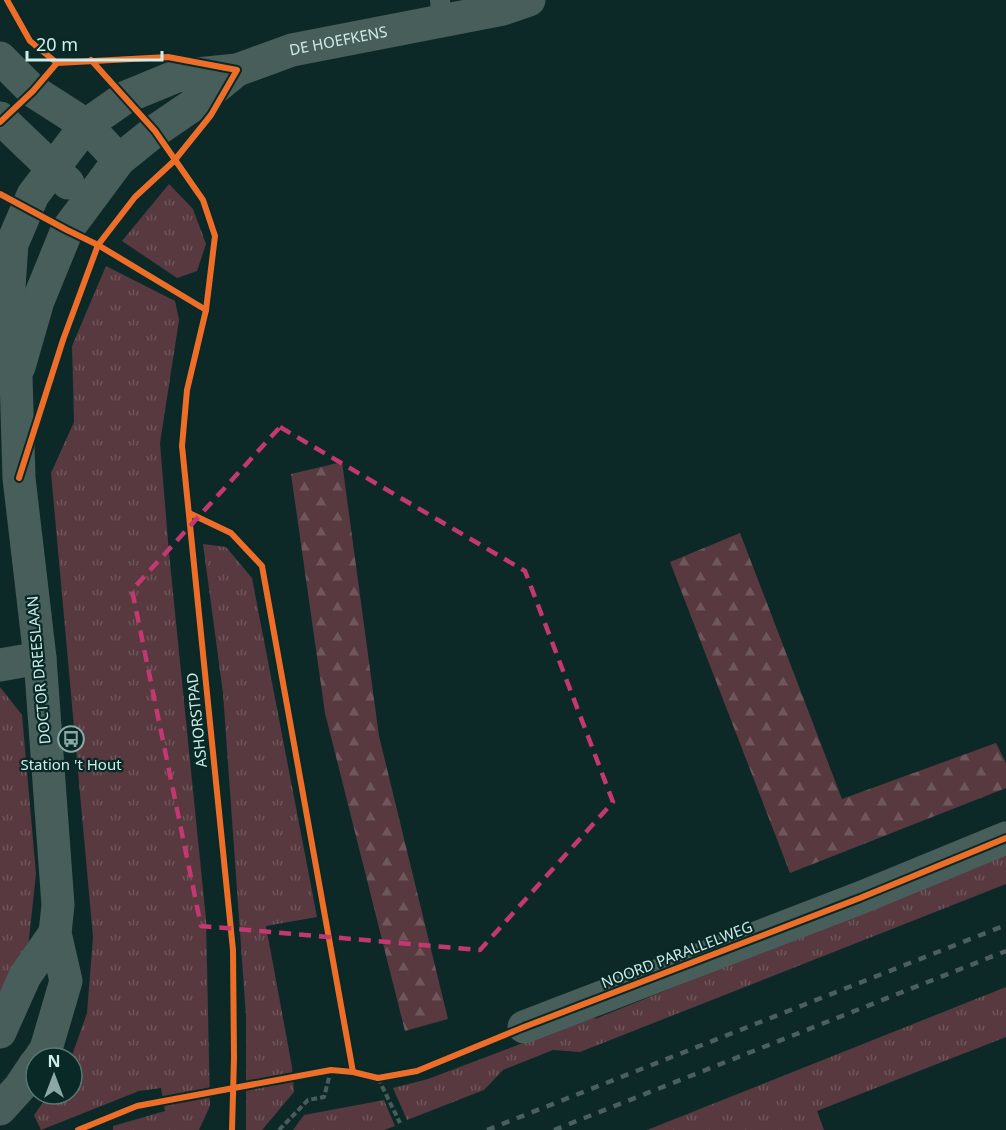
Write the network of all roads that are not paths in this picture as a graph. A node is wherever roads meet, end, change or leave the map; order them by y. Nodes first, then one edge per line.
1 (529, 0) edge
2 (441, 10) edge
3 (0, 58) edge
4 (237, 70) junction
5 (0, 118) edge
6 (86, 125) junction
7 (119, 160) junction
8 (53, 169) junction
9 (88, 201) junction
10 (16, 377) junction
11 (40, 658) junction
12 (0, 665) edge
13 (1006, 838) edge
14 (55, 933) junction
15 (524, 1027) dead end
16 (0, 1032) edge
17 (47, 1046) edge
18 (24, 1081) edge
19 (0, 1109) edge

1 - 2 street, DE HOEFKENS
2 - 4 street, DE HOEFKENS
3 - 6 street
4 - 6 street, DE HOEFKENS
4 - 7 street, DE HOEFKENS
5 - 8 street
6 - 7 street
6 - 8 street, DOCTOR DREESLAAN
7 - 9 street, DOCTOR DREESLAAN
8 - 9 street
8 - 10 street, DOCTOR DREESLAAN
9 - 10 street, DOCTOR DREESLAAN
10 - 11 street, DOCTOR DREESLAAN
11 - 12 street
11 - 14 street, DOCTOR DREESLAAN
13 - 15 street, NOORD PARALLELWEG
14 - 16 street, DOCTOR DREESLAAN
14 - 17 street, DOCTOR DREESLAAN
18 - 19 street

